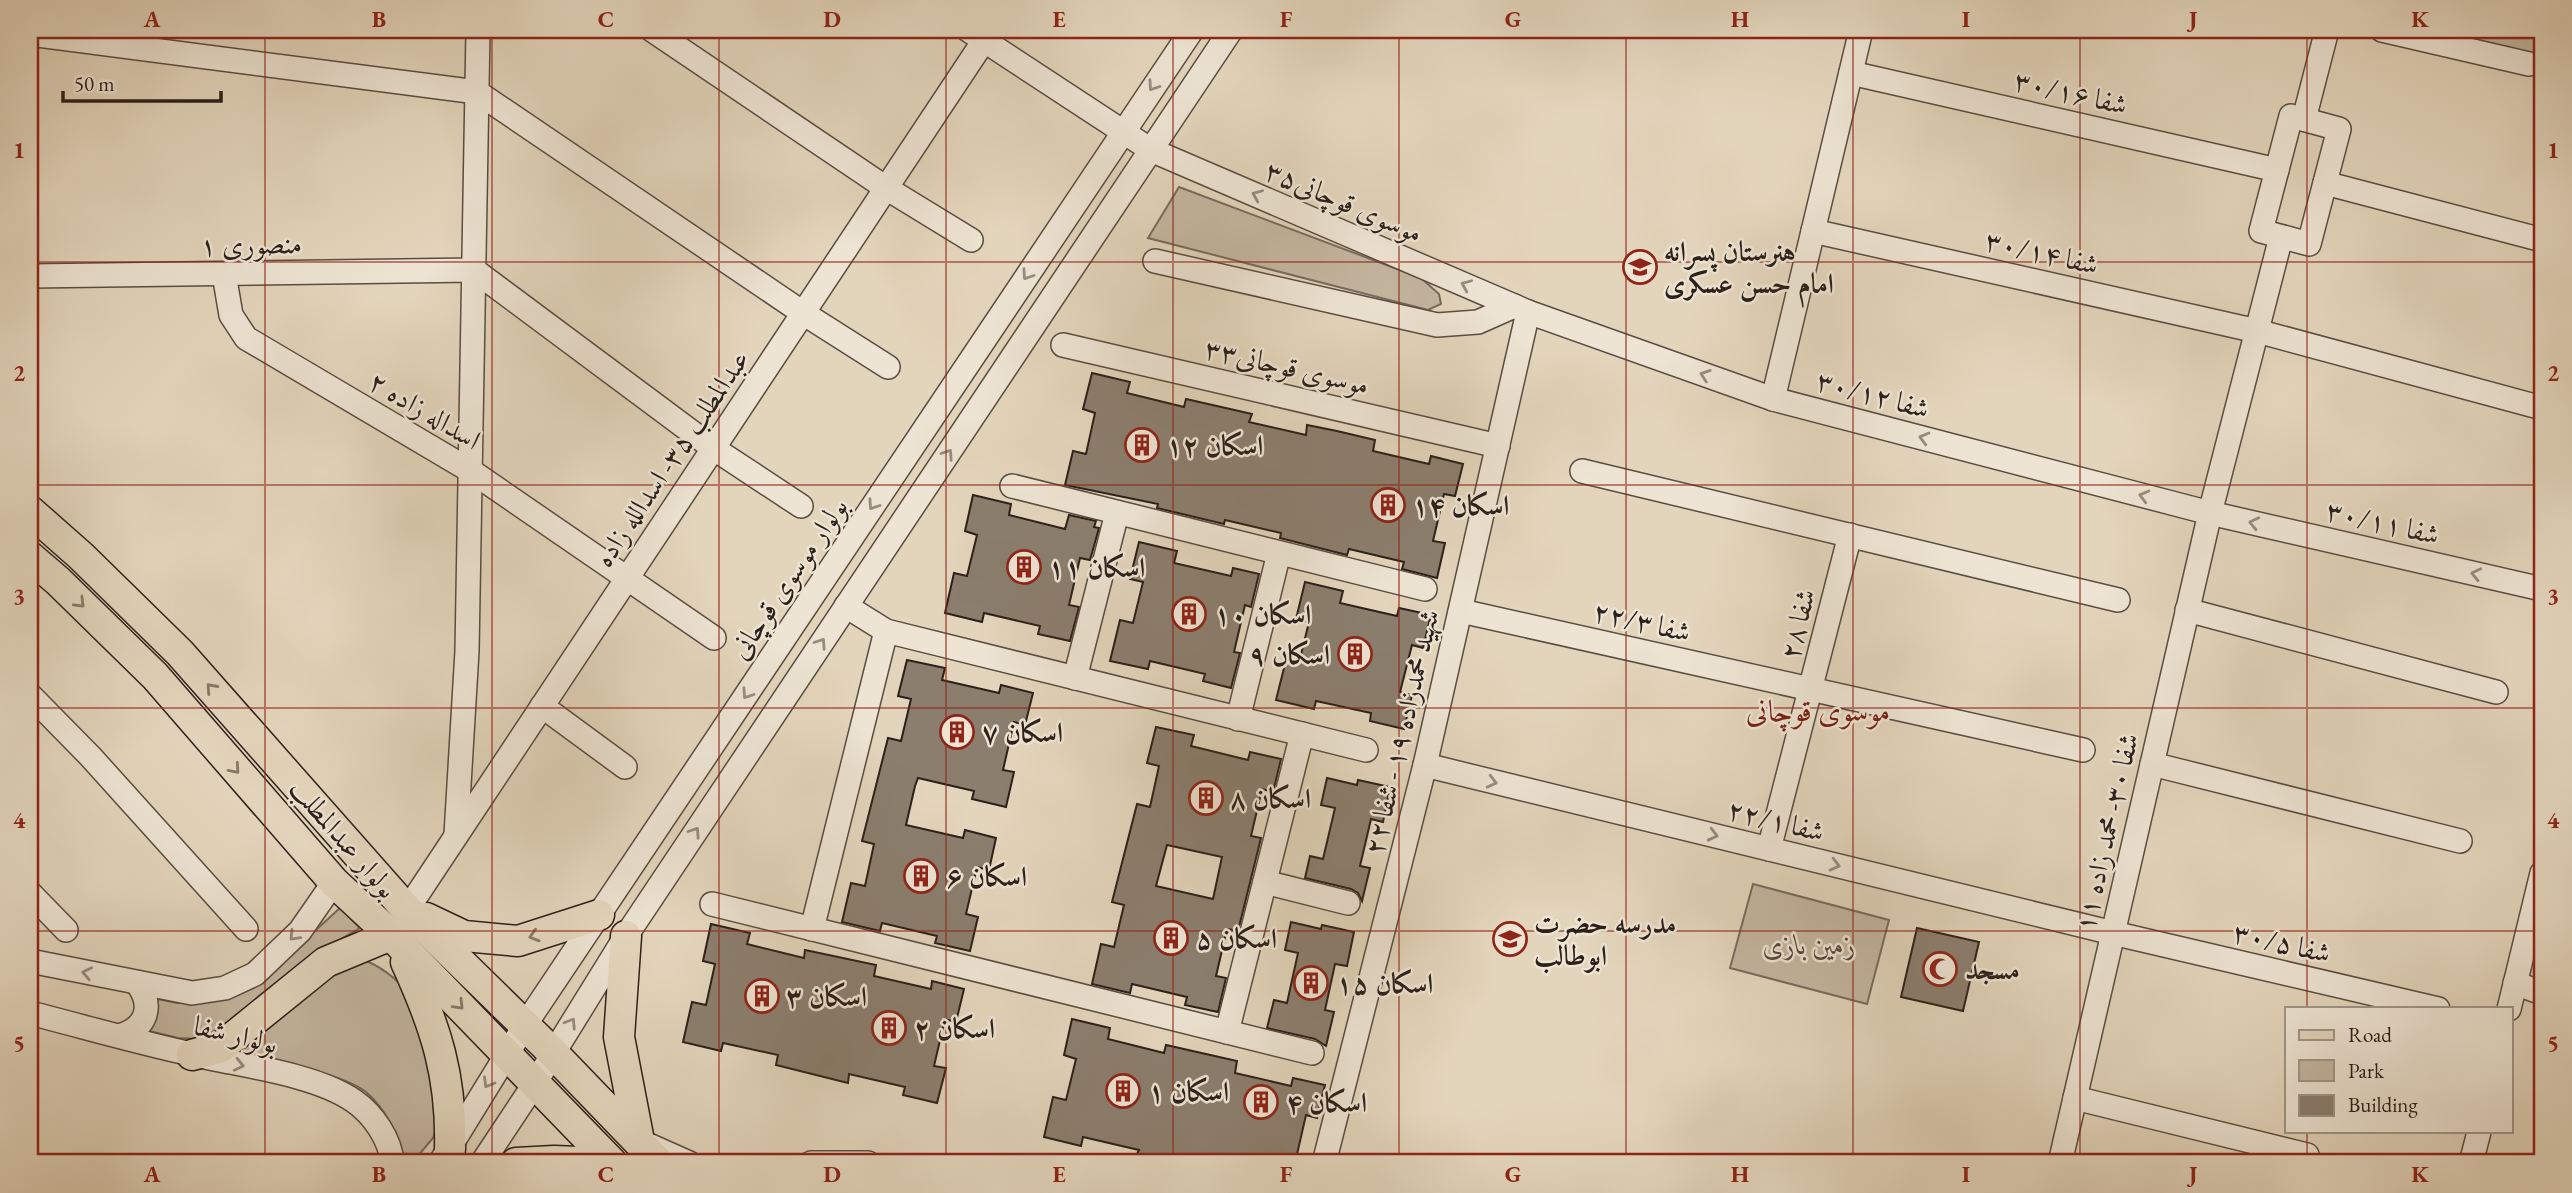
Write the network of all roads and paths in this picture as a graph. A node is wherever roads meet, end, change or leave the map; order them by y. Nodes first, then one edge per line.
1 (478, 30) edge
2 (652, 30) edge
3 (1192, 30) edge
4 (1231, 30) edge
5 (1861, 30) edge
6 (2327, 30) edge
7 (2382, 30) edge
8 (981, 33) edge
9 (30, 34) edge
10 (2529, 64) dead end
11 (1851, 73) junction
12 (477, 92) junction
13 (2304, 119) junction
14 (1124, 130) junction
15 (1151, 150) junction
16 (2277, 170) junction
17 (2325, 183) junction
18 (886, 188) junction
19 (1813, 231) junction
20 (2281, 237) junction
21 (971, 240) dead end
22 (2542, 240) edge
23 (1156, 261) dead end
24 (474, 271) junction
25 (224, 274) junction
26 (30, 276) edge
27 (1521, 309) junction
28 (803, 313) junction
29 (2257, 331) junction
30 (1063, 345) dead end
31 (888, 367) dead end
32 (1773, 399) junction
33 (2542, 408) edge
34 (1498, 446) junction
35 (713, 448) junction
36 (471, 471) junction
37 (1582, 471) dead end
38 (1012, 486) dead end
39 (800, 506) dead end
40 (30, 511) edge
41 (1117, 513) junction
42 (2210, 513) junction
43 (1850, 536) junction
44 (1279, 553) junction
45 (30, 557) edge
46 (627, 578) junction
47 (1425, 589) dead end
48 (2542, 589) edge
49 (2119, 600) dead end
50 (846, 606) junction
51 (2188, 610) junction
52 (1461, 611) junction
53 (886, 631) junction
54 (714, 638) dead end
55 (1075, 678) junction
56 (1811, 689) junction
57 (2496, 692) dead end
58 (30, 695) edge
59 (542, 706) junction
60 (1238, 719) junction
61 (1302, 734) junction
62 (1366, 750) dead end
63 (2083, 750) dead end
64 (2152, 764) junction
65 (1425, 765) junction
66 (625, 767) dead end
67 (694, 773) junction
68 (721, 794) junction
69 (456, 836) junction
70 (2460, 841) dead end
71 (1769, 849) junction
72 (2542, 873) edge
73 (334, 882) junction
74 (1265, 882) junction
75 (30, 893) edge
76 (1348, 903) dead end
77 (712, 904) dead end
78 (407, 910) junction
79 (599, 915) junction
80 (246, 929) dead end
81 (812, 929) junction
82 (66, 930) dead end
83 (2113, 933) junction
84 (626, 936) junction
85 (394, 939) junction
86 (30, 961) edge
87 (137, 983) junction
88 (2515, 984) junction
89 (2542, 993) edge
90 (2429, 1007) edge
91 (2509, 1007) edge
92 (30, 1013) edge
93 (525, 1025) junction
94 (1227, 1032) junction
95 (119, 1036) junction
96 (552, 1052) junction
97 (1312, 1053) dead end
98 (506, 1054) junction
99 (192, 1055) junction
100 (535, 1083) junction
101 (2075, 1098) junction
102 (2478, 1134) edge
103 (639, 1141) junction
104 (2307, 1155) dead end
105 (445, 1156) edge
106 (392, 1163) edge
107 (482, 1163) edge
108 (516, 1163) edge
109 (604, 1163) edge
110 (612, 1163) edge
111 (659, 1163) edge
112 (688, 1163) edge
113 (811, 1163) edge
114 (868, 1163) edge
115 (1324, 1163) edge
116 (2060, 1163) edge
117 (2471, 1163) edge

1 - 12 street
2 - 18 street
3 -> 14 street, بولوار موسوی قوچانی
4 - 15 street
5 - 11 street
6 - 13 street
7 - 10 street
8 - 14 street, موسوی قوچانی۳۵
8 - 18 street, عبدالمطلب ۳۵- اسدالله زاده
9 - 12 street
11 - 16 street, شفا ۳۰/۱۶
11 - 19 street
12 - 24 street
12 - 28 street
13 - 16 street
13 - 17 street
14 - 15 street, موسوی قوچانی۳۵
14 -> 67 street, بولوار موسوی قوچانی
27 -> 15 street, موسوی قوچانی۳۵
50 -> 15 street
16 - 20 street
17 - 20 street
17 - 22 street
18 - 21 street
18 - 28 street, عبدالمطلب ۳۵- اسدالله زاده
19 - 29 street, شفا ۳۰/۱۴
19 - 32 street
20 - 29 street, شفا ۳۰- محمد زاده ۱۱
23 - 27 street
24 - 25 street, منصوری ۱
24 - 35 street
24 - 36 street
25 - 26 street, منصوری ۱
25 - 36 street, اسداله زاده ۲
32 -> 27 street, شفا ۳۰/۱۲
27 - 34 street, شهید محمدزاده ۱۹ - شفا ۲۲
28 - 31 street
28 - 35 street, عبدالمطلب ۳۵- اسدالله زاده
29 - 33 street, شفا ۳۰/۱۴
29 - 42 street, شفا ۳۰- محمد زاده ۱۱
30 - 34 street, موسوی قوچانی۳۳
42 -> 32 street, شفا ۳۰/۱۲
34 - 52 street, شهید محمدزاده ۱۹ - شفا ۲۲
35 - 39 street
35 - 46 street, عبدالمطلب ۳۵- اسدالله زاده
36 - 46 street, اسداله زاده ۲
36 - 69 street
37 - 43 street
38 - 41 street
78 -> 40 main road, بولوار عبدالمطلب
41 - 44 street
41 - 55 street
48 -> 42 street, شفا ۳۰/۱۱
42 - 51 street, شفا ۳۰- محمد زاده ۱۱
43 - 49 street
43 - 56 street, شفا ۲۸
44 - 47 street
44 - 60 street
45 -> 73 main road, بولوار عبدالمطلب
46 - 54 street, اسداله زاده ۲
46 - 59 street, عبدالمطلب ۳۵- اسدالله زاده
50 - 53 street
68 -> 50 street
51 - 57 street
51 - 64 street, شفا ۳۰- محمد زاده ۱۱
52 - 56 street, شفا ۲۲/۳
52 - 65 street, شهید محمدزاده ۱۹ - شفا ۲۲
53 - 55 street
53 - 81 street
55 - 60 street
56 - 63 street, شفا ۲۲/۳
56 - 71 street, شفا ۲۸
58 - 80 street
59 - 66 street
59 - 69 street, عبدالمطلب ۳۵- اسدالله زاده
60 - 61 street
61 - 62 street
61 - 74 street
64 - 70 street
64 - 83 street, شفا ۳۰- محمد زاده ۱۱
65 -> 71 street, ۲۲/۱ شفا
65 - 115 street, شهید محمدزاده ۱۹ - شفا ۲۲
67 - 68 street
67 - 79 street, بولوار موسوی قوچانی
84 -> 68 street
69 - 78 street, عبدالمطلب ۳۵- اسدالله زاده
71 -> 83 street, ۲۲/۱ شفا
72 - 88 street
73 - 85 main road, بولوار عبدالمطلب
73 -> 87 street, بولوار شفا
74 - 76 street
74 - 94 street
75 - 82 street
77 - 81 street
79 -> 78 main road
78 - 93 main road, بولوار عبدالمطلب
79 - 93 street, بولوار موسوی قوچانی
81 - 94 street
83 - 90 street, ۳۰/۵ شفا
83 - 101 street, شفا ۳۰- محمد زاده ۱۱
96 -> 84 street
84 - 103 main road
85 -> 98 main road, بولوار عبدالمطلب
85 - 99 main road
85 - 105 main road
87 -> 86 street, بولوار شفا
87 - 95 street
88 - 89 street
88 - 91 street
92 - 95 street, بولوار شفا
93 - 96 main road, بولوار عبدالمطلب
93 - 98 street, بولوار موسوی قوچانی
94 - 97 street
95 - 99 street, بولوار شفا
96 - 100 street
96 - 103 main road, بولوار عبدالمطلب
98 - 100 main road, بولوار عبدالمطلب
98 -> 105 street, بولوار موسوی قوچانی
99 -> 106 street, بولوار شفا
100 - 107 street
100 - 110 main road, بولوار عبدالمطلب
101 - 104 street
101 - 116 street, شفا ۳۰- محمد زاده ۱۱
102 - 117 street
103 - 111 main road, بولوار عبدالمطلب
103 - 112 street
108 - 109 main road
113 - 114 street

